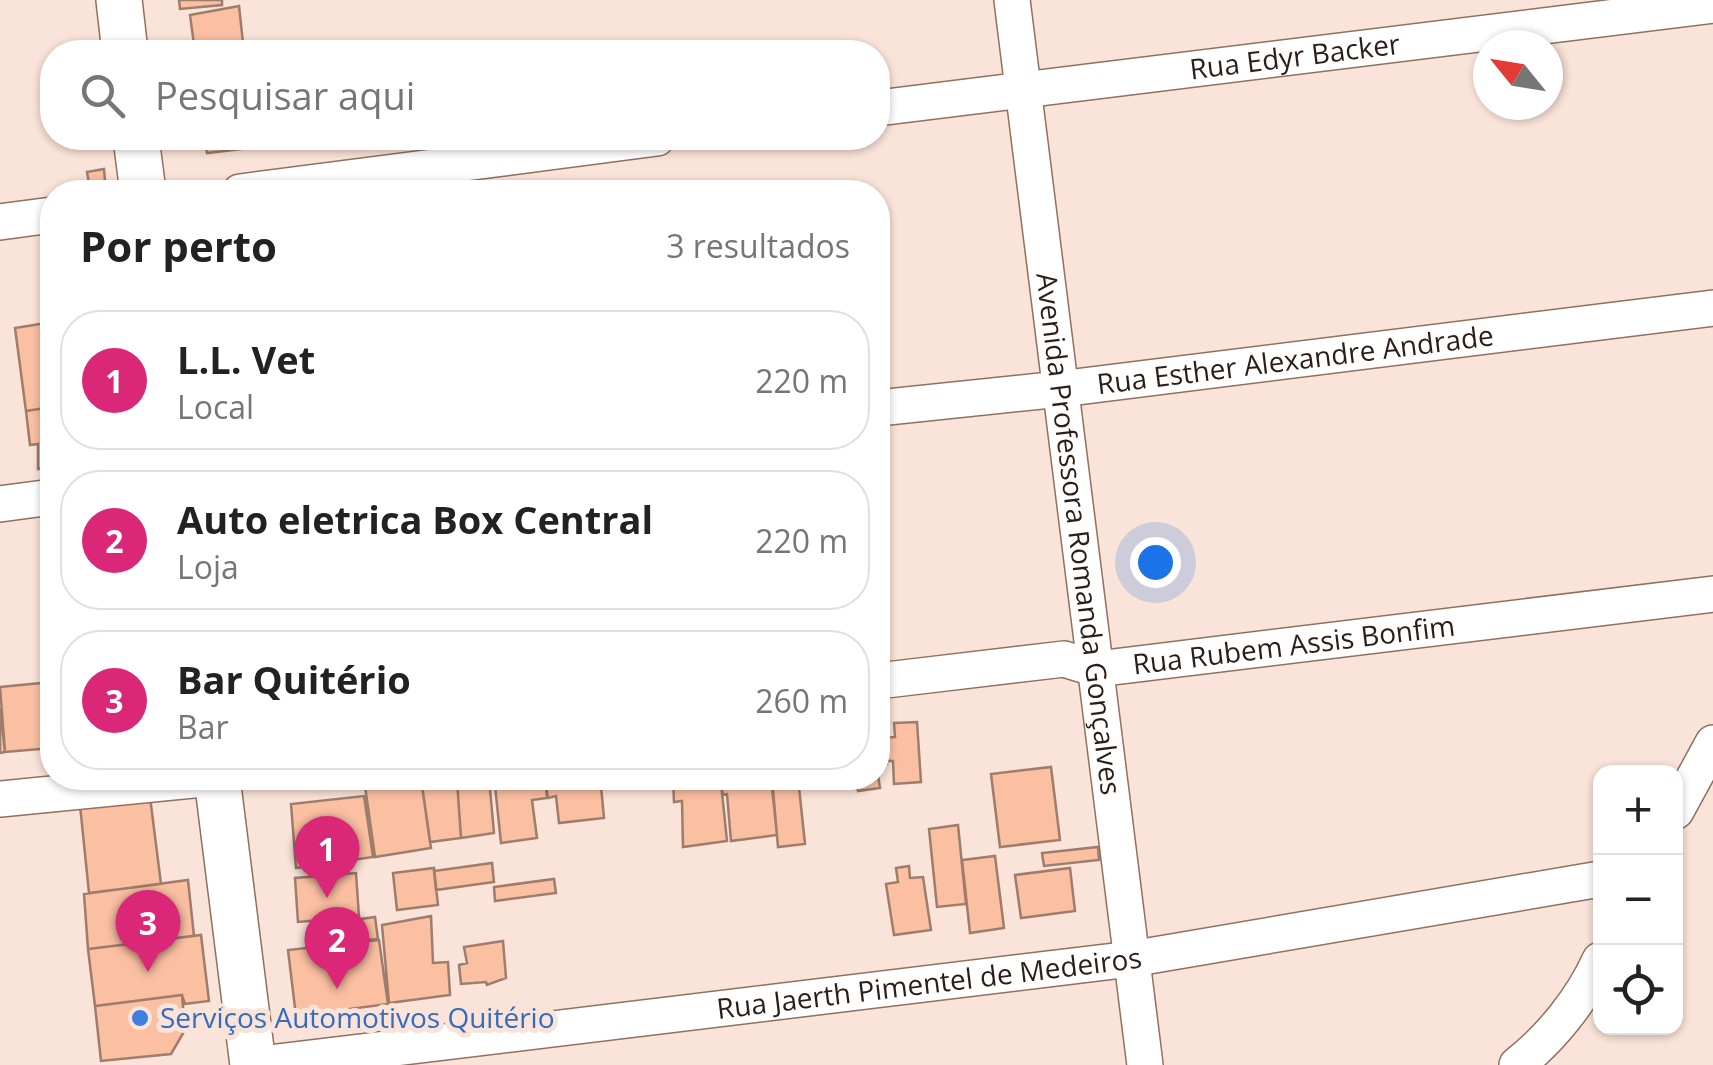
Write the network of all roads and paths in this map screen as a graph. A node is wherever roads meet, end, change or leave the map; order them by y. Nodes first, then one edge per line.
1 (119, 0) edge
2 (1012, 0) edge
3 (1713, 5) edge
4 (124, 40) edge
5 (1023, 89) junction
6 (890, 106) edge
7 (137, 150) edge
8 (564, 150) edge
9 (141, 180) edge
10 (333, 180) edge
11 (40, 217) edge
12 (0, 222) edge
13 (1713, 308) edge
14 (1060, 389) junction
15 (890, 407) edge
16 (40, 499) edge
17 (0, 504) edge
18 (1713, 594) edge
19 (1097, 669) junction
20 (890, 680) edge
21 (1713, 743) edge
22 (92, 790) edge
23 (217, 790) edge
24 (1683, 798) edge
25 (0, 799) edge
26 (1593, 880) edge
27 (1131, 958) junction
28 (1593, 976) edge
29 (253, 1065) edge
30 (1144, 1065) edge
31 (1517, 1065) edge

1 - 4 main road
2 - 5 street, Avenida Professora Romanda Gonçalves
3 - 5 street, Rua Edyr Backer
5 - 6 street, Rua Edyr Backer
5 - 14 street, Avenida Professora Romanda Gonçalves
7 - 9 main road
8 - 10 street
11 - 12 street
13 - 14 street, Rua Esther Alexandre Andrade
14 - 15 street, Rua Esther Alexandre Andrade
14 - 19 street, Avenida Professora Romanda Gonçalves
16 - 17 street
18 - 19 street, Rua Rubem Assis Bonfim
19 - 20 street, Rua Rubem Assis Bonfim
19 - 27 street, Avenida Professora Romanda Gonçalves
21 - 24 street
22 - 25 street
23 - 29 main road
26 - 27 street, Rua Jaerth Pimentel de Medeiros
27 - 29 street, Rua Jaerth Pimentel de Medeiros
27 - 30 street, Avenida Professora Romanda Gonçalves
28 - 31 street

